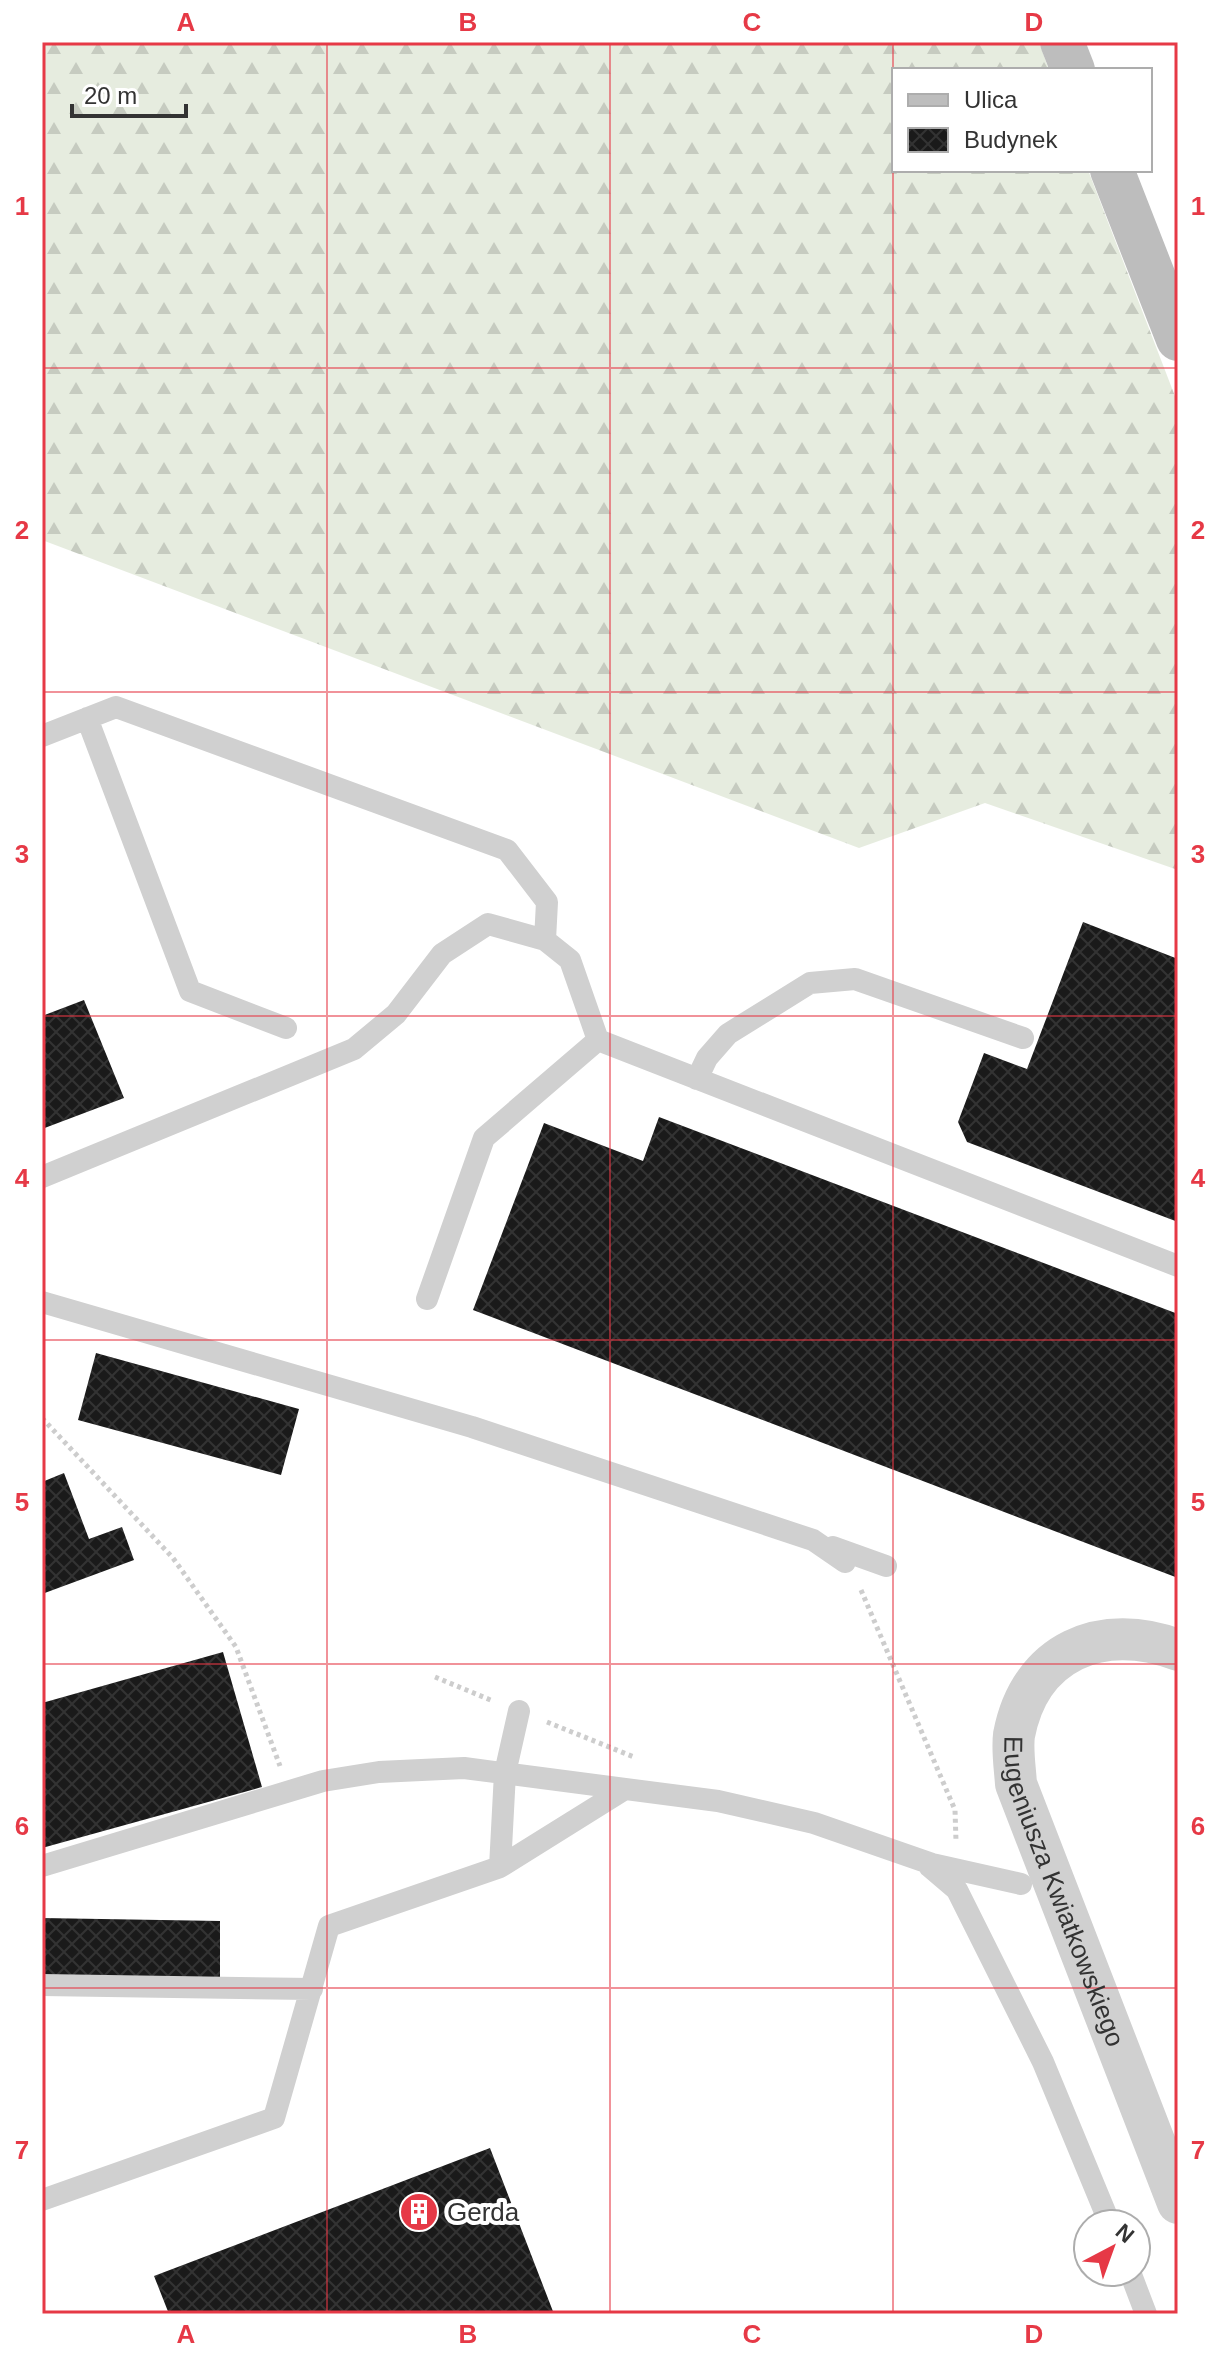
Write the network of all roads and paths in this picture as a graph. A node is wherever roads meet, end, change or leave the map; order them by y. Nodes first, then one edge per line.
1 (1062, 42) edge
2 (1072, 68) edge
3 (1113, 172) edge
4 (1178, 339) edge
5 (87, 718) junction
6 (42, 736) edge
7 (545, 940) junction
8 (286, 1028) dead end
9 (1023, 1038) dead end
10 (598, 1040) junction
11 (697, 1079) junction
12 (42, 1177) edge
13 (1178, 1266) edge
14 (427, 1299) dead end
15 (42, 1302) edge
16 (42, 1418) edge
17 (813, 1540) junction
18 (845, 1562) joint
19 (886, 1566) dead end
20 (1178, 1650) edge
21 (435, 1677) dead end
22 (519, 1711) junction
23 (647, 1762) dead end
24 (505, 1773) junction
25 (625, 1789) junction
26 (289, 1791) junction
27 (956, 1846) dead end
28 (923, 1861) junction
29 (42, 1866) edge
30 (500, 1867) junction
31 (1021, 1884) dead end
32 (42, 1985) edge
33 (312, 1989) junction
34 (42, 2200) edge
35 (1178, 2203) edge
36 (1103, 2208) edge
37 (1136, 2288) edge
38 (1146, 2314) edge

1 - 2 street
3 - 4 street
5 - 6 lane
5 - 7 lane
5 - 8 lane
7 - 10 lane
7 - 12 lane
9 - 11 lane
10 - 11 lane
10 - 14 lane
11 - 13 lane
15 - 17 lane
16 - 26 path
17 - 18 lane
17 - 19 lane
18 - 27 path
20 - 35 street, Eugeniusza Kwiatkowskiego
21 - 22 path
22 - 23 path
22 - 24 lane
24 - 25 lane
24 - 26 lane
24 - 30 lane
25 - 28 lane
25 - 30 lane
26 - 29 lane
28 - 31 lane
28 - 36 lane
30 - 33 lane
32 - 33 lane
33 - 34 lane
37 - 38 lane

